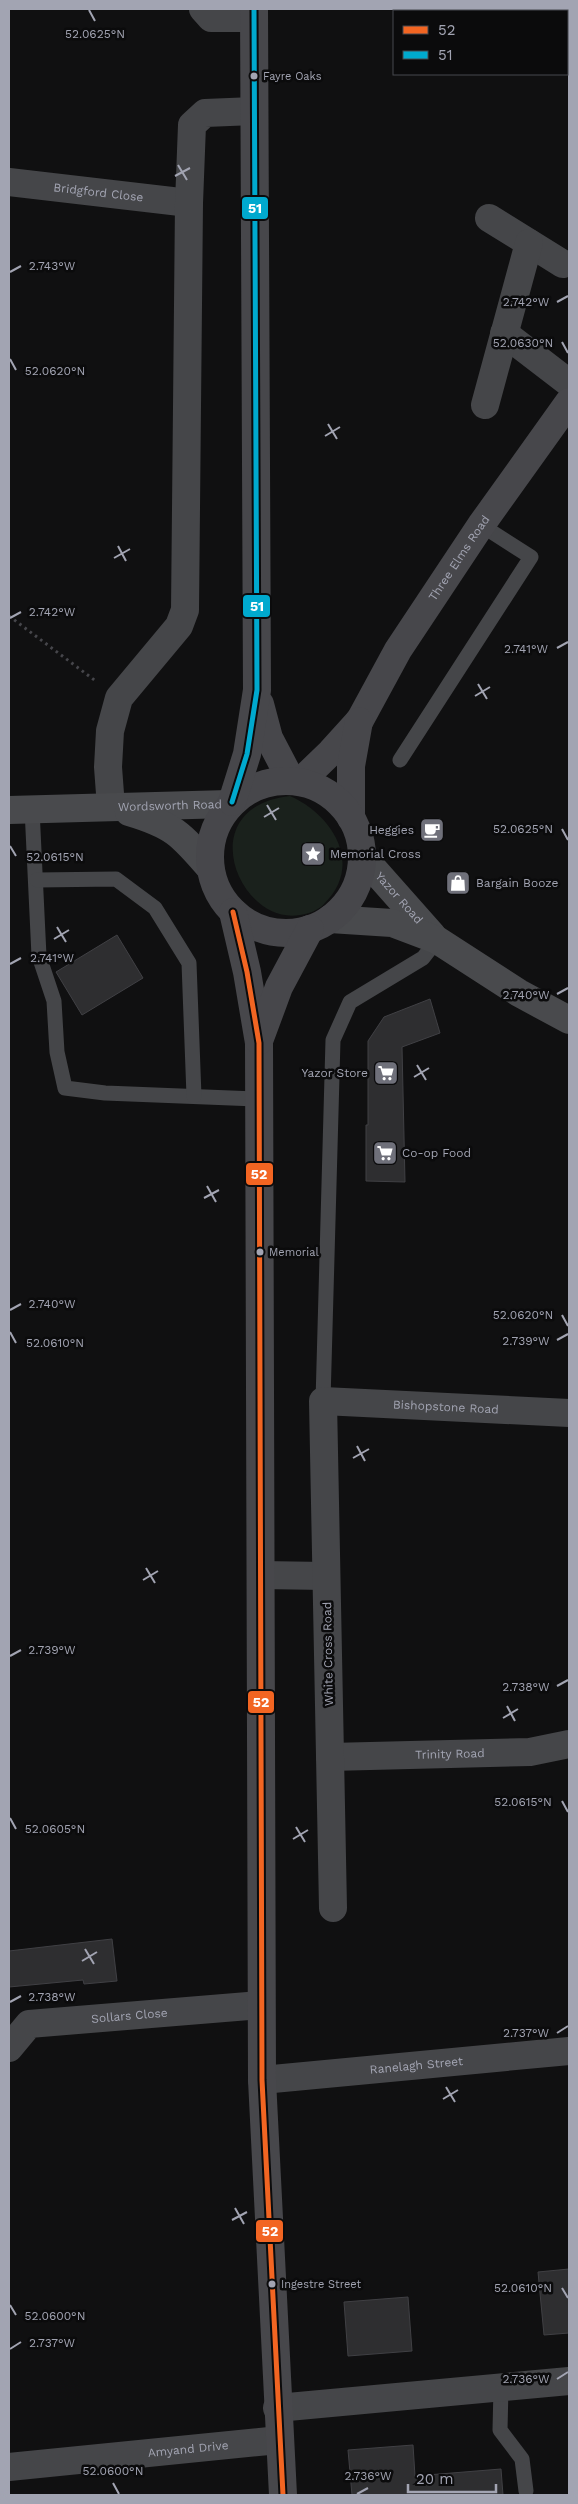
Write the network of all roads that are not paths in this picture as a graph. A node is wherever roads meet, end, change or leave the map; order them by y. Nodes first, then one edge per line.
1 (203, 9) edge
2 (254, 13) edge
3 (254, 111) junction
4 (9, 182) edge
5 (189, 204) junction
6 (489, 218) dead end
7 (529, 243) junction
8 (563, 264) dead end
9 (504, 333) junction
10 (569, 383) edge
11 (569, 402) edge
12 (485, 405) dead end
13 (481, 524) junction
14 (257, 690) junction
15 (360, 720) junction
16 (400, 760) dead end
17 (296, 781) junction
18 (231, 803) junction
19 (111, 807) junction
20 (20, 809) edge
21 (351, 818) junction
22 (362, 856) junction
23 (210, 868) junction
24 (37, 880) junction
25 (232, 912) junction
26 (320, 924) junction
27 (437, 940) junction
28 (569, 1020) edge
29 (259, 1043) junction
30 (194, 1096) junction
31 (258, 1099) junction
32 (323, 1401) junction
33 (569, 1413) edge
34 (261, 1575) junction
35 (326, 1576) junction
36 (569, 1744) edge
37 (330, 1757) junction
38 (333, 1908) dead end
39 (261, 2005) junction
40 (19, 2025) edge
41 (9, 2048) edge
42 (569, 2051) edge
43 (262, 2080) junction
44 (569, 2381) edge
45 (501, 2387) junction
46 (278, 2408) junction
47 (279, 2440) junction
48 (9, 2467) edge
49 (526, 2492) dead end
50 (284, 2495) edge

1 - 2 street
2 - 3 main road
3 - 5 street
3 - 14 main road
4 - 5 street, Bridgford Close
5 - 19 street
6 - 7 street
7 - 8 street
7 - 9 street
9 - 10 street
9 - 12 street
11 - 13 main road, Three Elms Road
13 - 15 main road, Three Elms Road
13 - 16 lane
14 - 17 main road
14 - 18 main road
15 - 17 main road, Three Elms Road
15 - 21 main road, Three Elms Road
17 - 18 main road
17 - 21 main road
18 - 19 street, Wordsworth Road
18 - 23 main road
19 - 20 street, Wordsworth Road
19 - 23 street, Wordsworth Road
20 - 24 lane
21 - 22 main road
22 - 26 main road
22 - 27 street, Yazor Road
23 - 25 main road
24 - 30 lane
24 - 30 lane
25 - 26 main road
25 - 29 main road
26 - 27 street, Yazor Road
26 - 29 main road
27 - 28 street, Yazor Road
27 - 32 lane
29 - 31 main road
30 - 31 lane
31 - 34 main road
32 - 33 street, Bishopstone Road
32 - 35 street, White Cross Road
34 - 35 street
34 - 39 main road
35 - 37 street, White Cross Road
36 - 37 street, Trinity Road
37 - 38 street, White Cross Road
39 - 40 street, Sollars Close
39 - 43 main road
40 - 41 street, Sollars Close
42 - 43 street, Ranelagh Street
43 - 46 main road
44 - 45 street
45 - 46 street
45 - 49 lane
46 - 47 main road
47 - 48 street, Amyand Drive
47 - 50 main road

